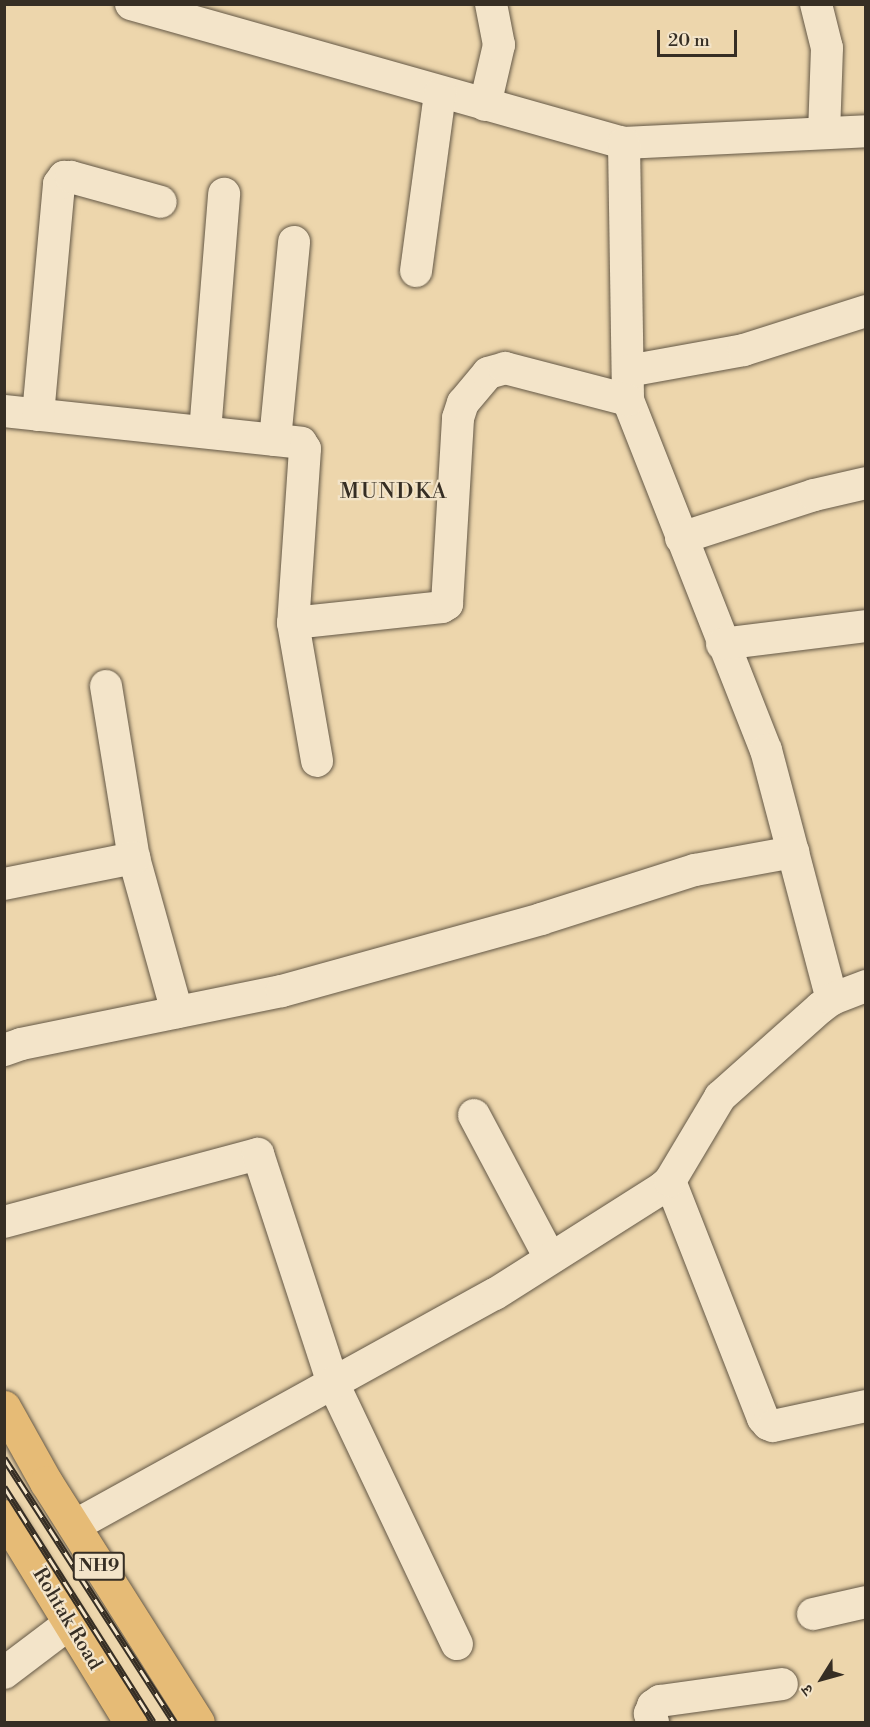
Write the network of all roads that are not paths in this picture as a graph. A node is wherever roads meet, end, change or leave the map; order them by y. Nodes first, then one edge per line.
1 (131, 4) edge
2 (491, 4) edge
3 (816, 4) edge
4 (440, 93) junction
5 (485, 105) junction
6 (866, 131) edge
7 (824, 133) junction
8 (624, 143) junction
9 (224, 194) dead end
10 (161, 202) dead end
11 (294, 242) dead end
12 (416, 271) dead end
13 (866, 311) edge
14 (628, 386) junction
15 (4, 411) edge
16 (38, 415) junction
17 (205, 432) junction
18 (275, 440) junction
19 (866, 483) edge
20 (681, 538) junction
21 (293, 623) junction
22 (866, 626) edge
23 (722, 644) junction
24 (106, 686) dead end
25 (317, 761) dead end
26 (793, 852) junction
27 (134, 858) junction
28 (4, 884) edge
29 (866, 986) edge
30 (832, 999) junction
31 (177, 1012) junction
32 (4, 1050) edge
33 (474, 1114) dead end
34 (670, 1181) junction
35 (4, 1222) edge
36 (550, 1258) junction
37 (333, 1383) junction
38 (866, 1406) edge
39 (4, 1407) edge
40 (4, 1516) edge
41 (74, 1526) junction
42 (866, 1602) edge
43 (813, 1614) dead end
44 (70, 1623) junction
45 (457, 1644) dead end
46 (4, 1672) edge
47 (782, 1684) dead end
48 (130, 1722) edge
49 (198, 1722) edge
50 (653, 1722) edge

1 - 4 street
2 - 5 street
3 - 7 street
4 - 5 street
4 - 12 street
5 - 8 street
6 - 7 street
7 - 8 street
8 - 14 street
9 - 17 street
10 - 16 street
11 - 18 street
13 - 14 street
14 - 20 street
14 - 21 street
15 - 16 street
16 - 17 street
17 - 18 street
18 - 21 street
19 - 20 street
20 - 23 street
21 - 25 street
22 - 23 street
23 - 26 street
24 - 27 street
26 - 30 street
26 - 31 street
27 - 28 street
27 - 31 street
29 - 30 street
30 - 34 street
31 - 32 street
33 - 36 street
34 - 36 street
34 - 38 street
35 - 37 street
36 - 37 street
37 - 41 street
37 - 45 street
39 - 41 highway, NH9
40 - 44 highway, Rohtak Road / NH9
41 - 49 highway, NH9
42 - 43 street
44 - 46 street
44 - 48 highway, Rohtak Road / NH9
47 - 50 street

